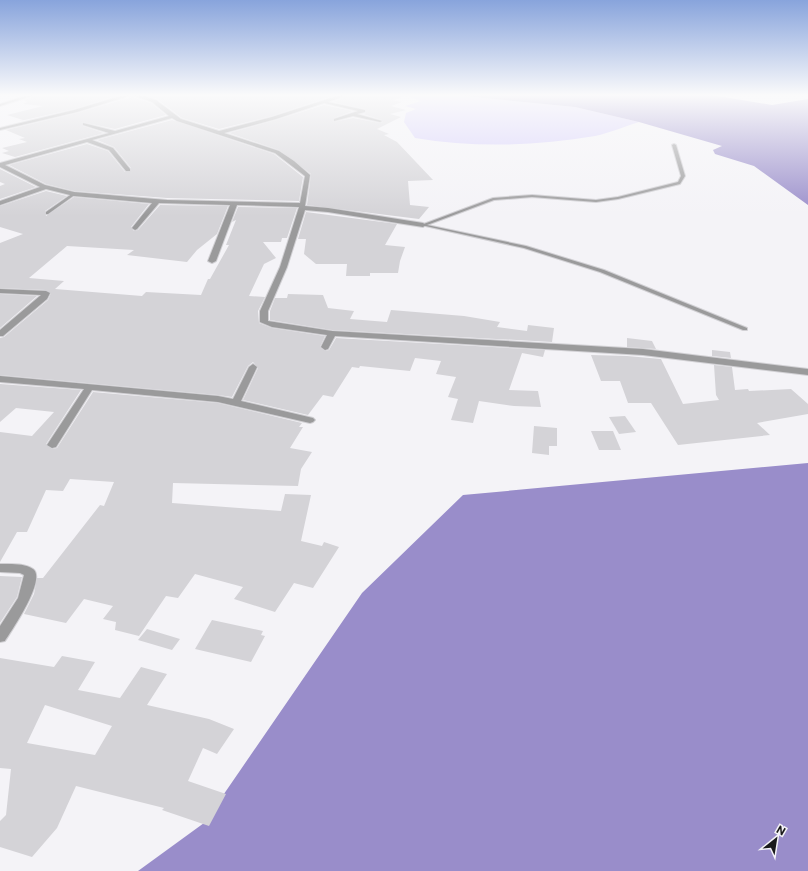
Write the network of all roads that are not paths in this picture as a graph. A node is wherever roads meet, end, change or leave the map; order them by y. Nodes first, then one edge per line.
1 (110, 135) edge
2 (223, 135) edge
3 (89, 141) junction
4 (674, 146) dead end
5 (0, 165) edge
6 (128, 170) dead end
7 (46, 188) junction
8 (74, 194) junction
9 (157, 202) junction
10 (0, 203) edge
11 (234, 204) junction
12 (301, 207) junction
13 (48, 213) dead end
14 (423, 225) junction
15 (135, 228) dead end
16 (212, 261) dead end
17 (0, 291) edge
18 (745, 329) dead end
19 (332, 333) junction
20 (0, 334) edge
21 (326, 347) dead end
22 (253, 367) dead end
23 (808, 372) edge
24 (0, 379) edge
25 (90, 387) junction
26 (236, 402) junction
27 (310, 420) dead end
28 (52, 445) dead end
29 (0, 568) edge
30 (0, 637) edge

1 - 3 street
2 - 12 street
3 - 5 street
3 - 6 street
4 - 14 lane
5 - 7 street
7 - 8 street
7 - 10 street
8 - 9 street
8 - 13 lane
9 - 11 street
9 - 15 street
11 - 12 street
11 - 16 street
12 - 14 street
12 - 19 street
14 - 18 lane
17 - 20 street
19 - 21 street
19 - 23 street
22 - 26 street
24 - 25 street
25 - 26 street
25 - 28 street
26 - 27 street
29 - 30 street

